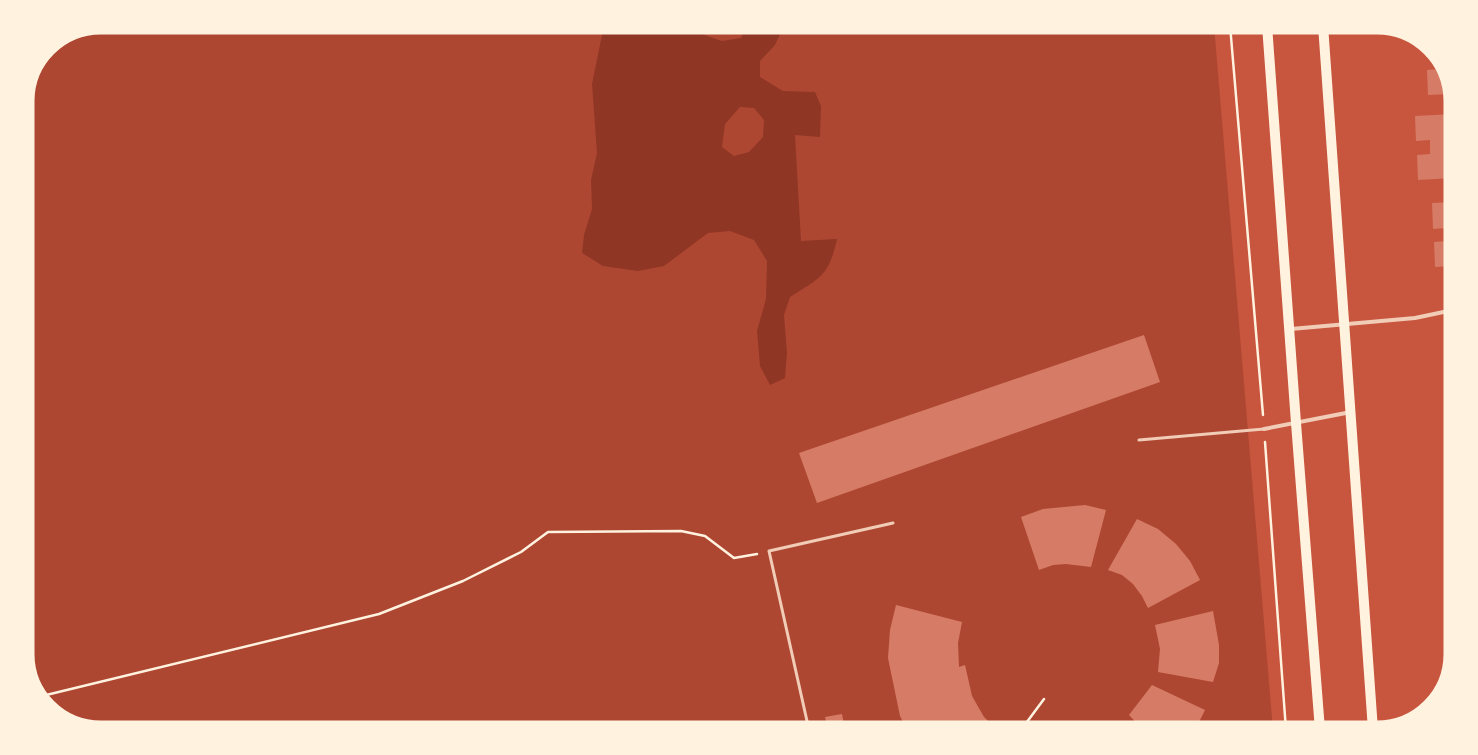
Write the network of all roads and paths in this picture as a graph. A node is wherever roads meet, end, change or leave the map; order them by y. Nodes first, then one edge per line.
1 (1231, 32) edge
2 (1268, 32) edge
3 (1323, 32) edge
4 (1446, 311) edge
5 (1344, 324) junction
6 (1289, 329) junction
7 (1351, 412) junction
8 (1296, 423) junction
9 (1264, 429) junction
10 (1139, 440) dead end
11 (893, 523) dead end
12 (769, 552) junction
13 (46, 695) edge
14 (1044, 699) dead end
15 (807, 723) edge
16 (1026, 723) edge
17 (1285, 723) edge
18 (1320, 723) edge
19 (1373, 723) edge

1 - 9 path
2 - 6 main road
3 - 5 main road
4 - 5 street
5 - 6 street
5 - 7 main road
6 - 8 main road
7 - 8 street
7 - 19 main road
8 - 9 street
8 - 18 main road
9 - 10 lane
9 - 17 path
11 - 12 lane
12 - 13 path
12 - 15 lane
14 - 16 path

